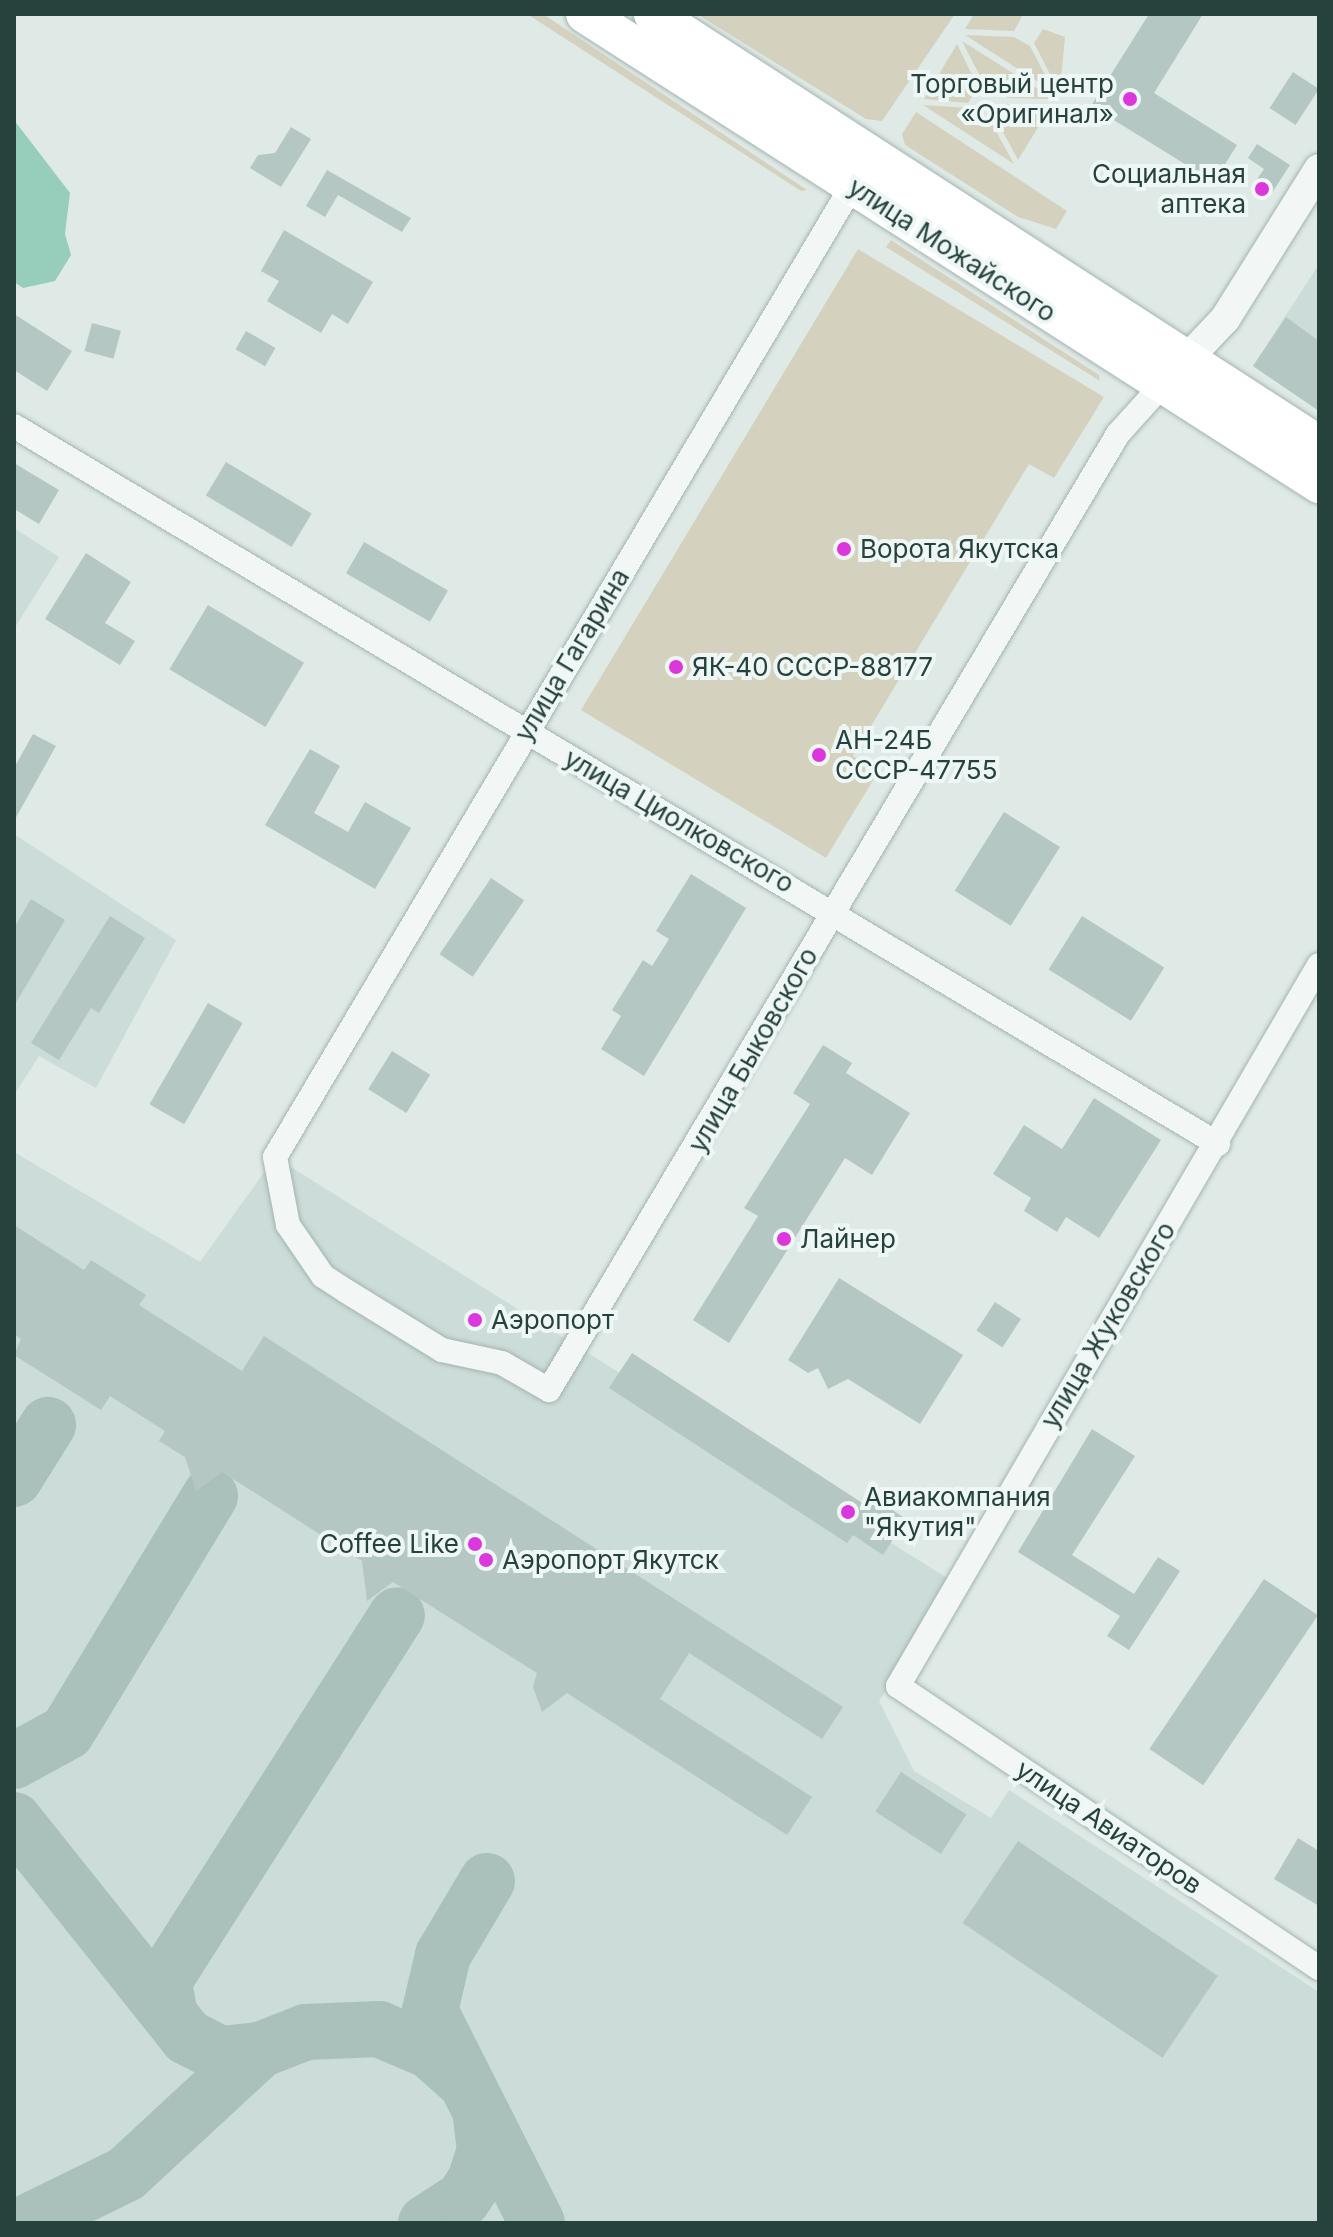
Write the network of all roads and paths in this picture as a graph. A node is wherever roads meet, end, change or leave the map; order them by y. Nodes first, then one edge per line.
1 (585, 14) edge
2 (653, 14) edge
3 (1319, 169) edge
4 (862, 170) junction
5 (1176, 371) junction
6 (14, 426) edge
7 (1319, 445) edge
8 (1319, 484) edge
9 (525, 732) junction
10 (834, 910) junction
11 (1319, 965) edge
12 (1218, 1144) junction
13 (275, 1157) joint
14 (898, 1686) joint
15 (1319, 1968) edge

1 - 4 main road, улица Можайского
2 - 4 main road, улица Можайского
3 - 5 street
4 - 5 main road, улица Можайского
4 - 9 street, улица Гагарина
5 - 7 main road, улица Можайского
5 - 8 main road, улица Можайского
5 - 10 street, улица Быковского
6 - 9 street, улица Циолковского
9 - 10 street, улица Циолковского
9 - 13 street, улица Гагарина
10 - 12 street, улица Циолковского
10 - 13 street, улица Быковского
11 - 12 street, улица Жуковского
12 - 14 street, улица Жуковского
14 - 15 street, улица Авиаторов

